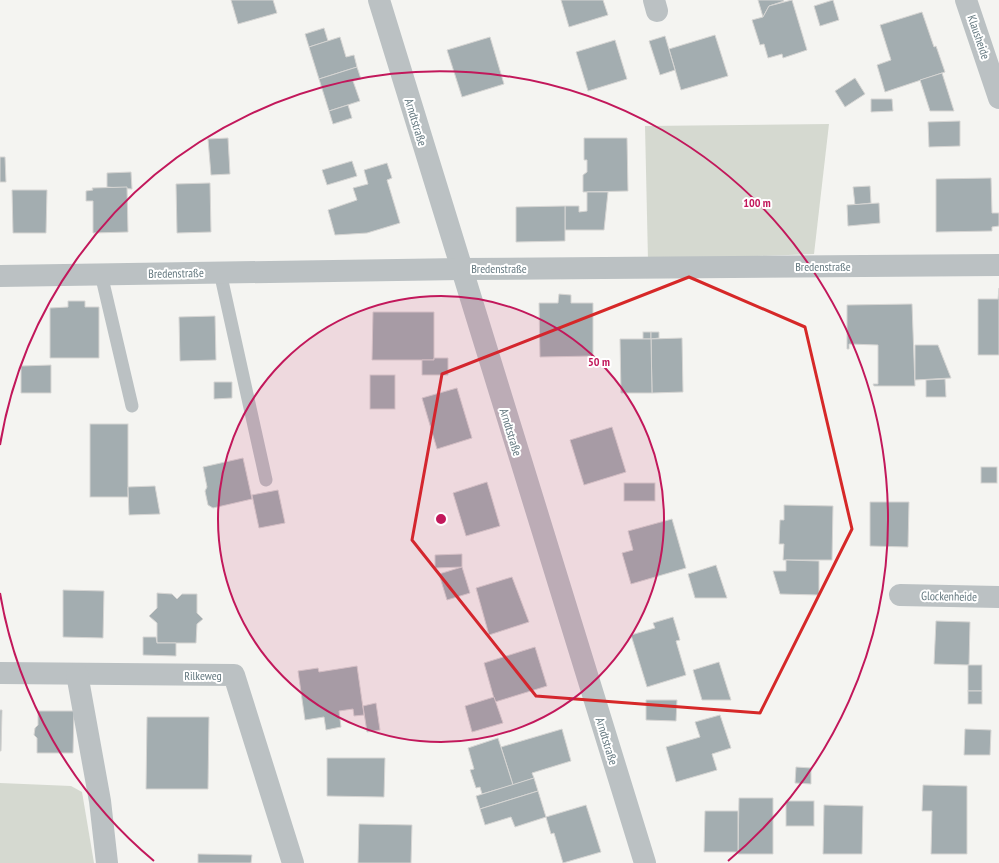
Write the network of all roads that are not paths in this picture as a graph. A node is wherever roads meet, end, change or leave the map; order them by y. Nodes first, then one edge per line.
1 (379, 0) edge
2 (966, 0) edge
3 (999, 98) edge
4 (999, 265) edge
5 (461, 269) junction
6 (220, 272) junction
7 (101, 274) junction
8 (0, 276) edge
9 (132, 406) dead end
10 (266, 480) dead end
11 (900, 595) dead end
12 (999, 597) edge
13 (0, 674) edge
14 (77, 674) junction
15 (107, 863) edge
16 (292, 863) edge
17 (645, 863) edge

1 - 5 street, Arndtstraße
2 - 3 street, Klausheide
4 - 5 street, Bredenstraße
5 - 6 street, Bredenstraße
5 - 17 street, Arndtstraße
6 - 7 street, Bredenstraße
6 - 10 lane
7 - 8 street, Bredenstraße
7 - 9 lane
11 - 12 street, Glockenheide
13 - 14 street, Rilkeweg
14 - 15 street
14 - 16 street, Rilkeweg

